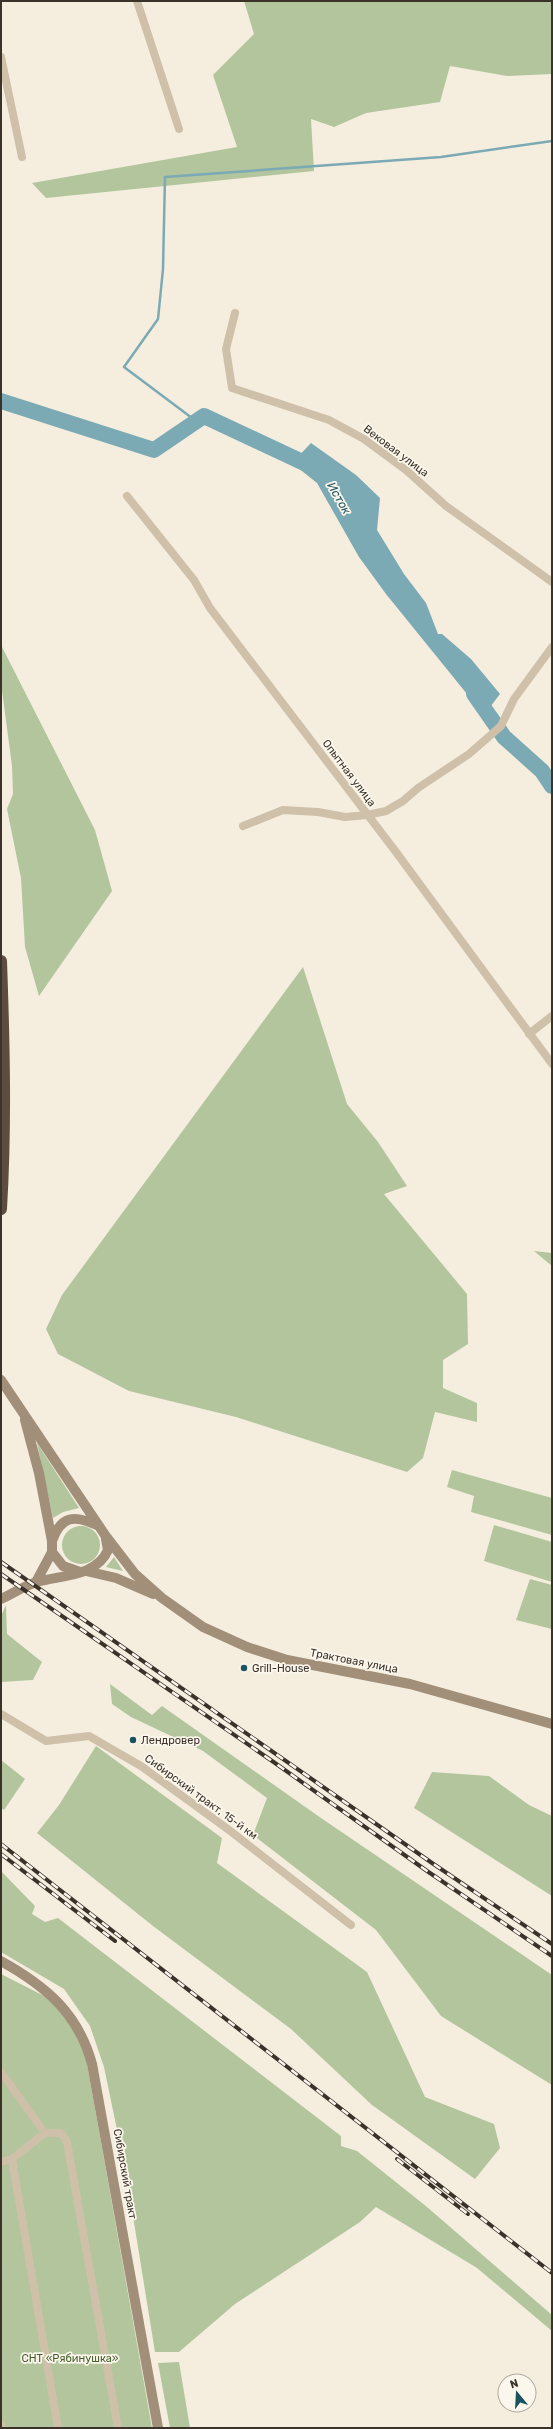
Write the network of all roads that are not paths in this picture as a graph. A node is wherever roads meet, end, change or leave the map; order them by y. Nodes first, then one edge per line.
1 (137, 1) edge
2 (1, 57) edge
3 (178, 129) dead end
4 (22, 157) dead end
5 (235, 313) dead end
6 (127, 496) dead end
7 (552, 582) edge
8 (552, 647) edge
9 (367, 815) junction
10 (243, 826) dead end
11 (1, 961) edge
12 (552, 1016) edge
13 (529, 1034) junction
14 (552, 1064) edge
15 (1, 1209) edge
16 (1, 1380) edge
17 (23, 1414) junction
18 (98, 1525) junction
19 (105, 1535) junction
20 (52, 1541) junction
21 (52, 1552) junction
22 (83, 1571) junction
23 (36, 1582) junction
24 (162, 1598) junction
25 (1, 1599) edge
26 (1, 1714) edge
27 (552, 1724) edge
28 (351, 1925) dead end
29 (1, 1961) edge
30 (1, 2072) edge
31 (45, 2133) junction
32 (12, 2159) junction
33 (1, 2162) edge
34 (1, 2424) edge
35 (2, 2428) edge
36 (58, 2428) edge
37 (118, 2428) edge
38 (158, 2428) edge

1 - 3 street
2 - 4 street
5 - 7 street, Вековая улица
6 - 9 street, Опытная улица
8 - 9 street
9 - 10 street
9 - 13 street, Опытная улица
11 - 15 highway
12 - 13 street
13 - 14 street, Опытная улица
16 - 17 main road
17 - 18 main road
17 - 20 main road
18 - 19 main road
18 - 20 main road
19 - 22 main road
19 - 24 main road
20 - 21 main road
21 - 22 main road
21 - 23 main road
22 - 23 main road
22 - 24 main road
23 - 25 main road
24 - 27 main road, Трактовая улица
26 - 28 street, Сибирский тракт, 15-й км
29 - 38 main road, Сибирский тракт
30 - 31 street
31 - 32 street
31 - 37 street
32 - 33 street
32 - 36 street
34 - 35 street

